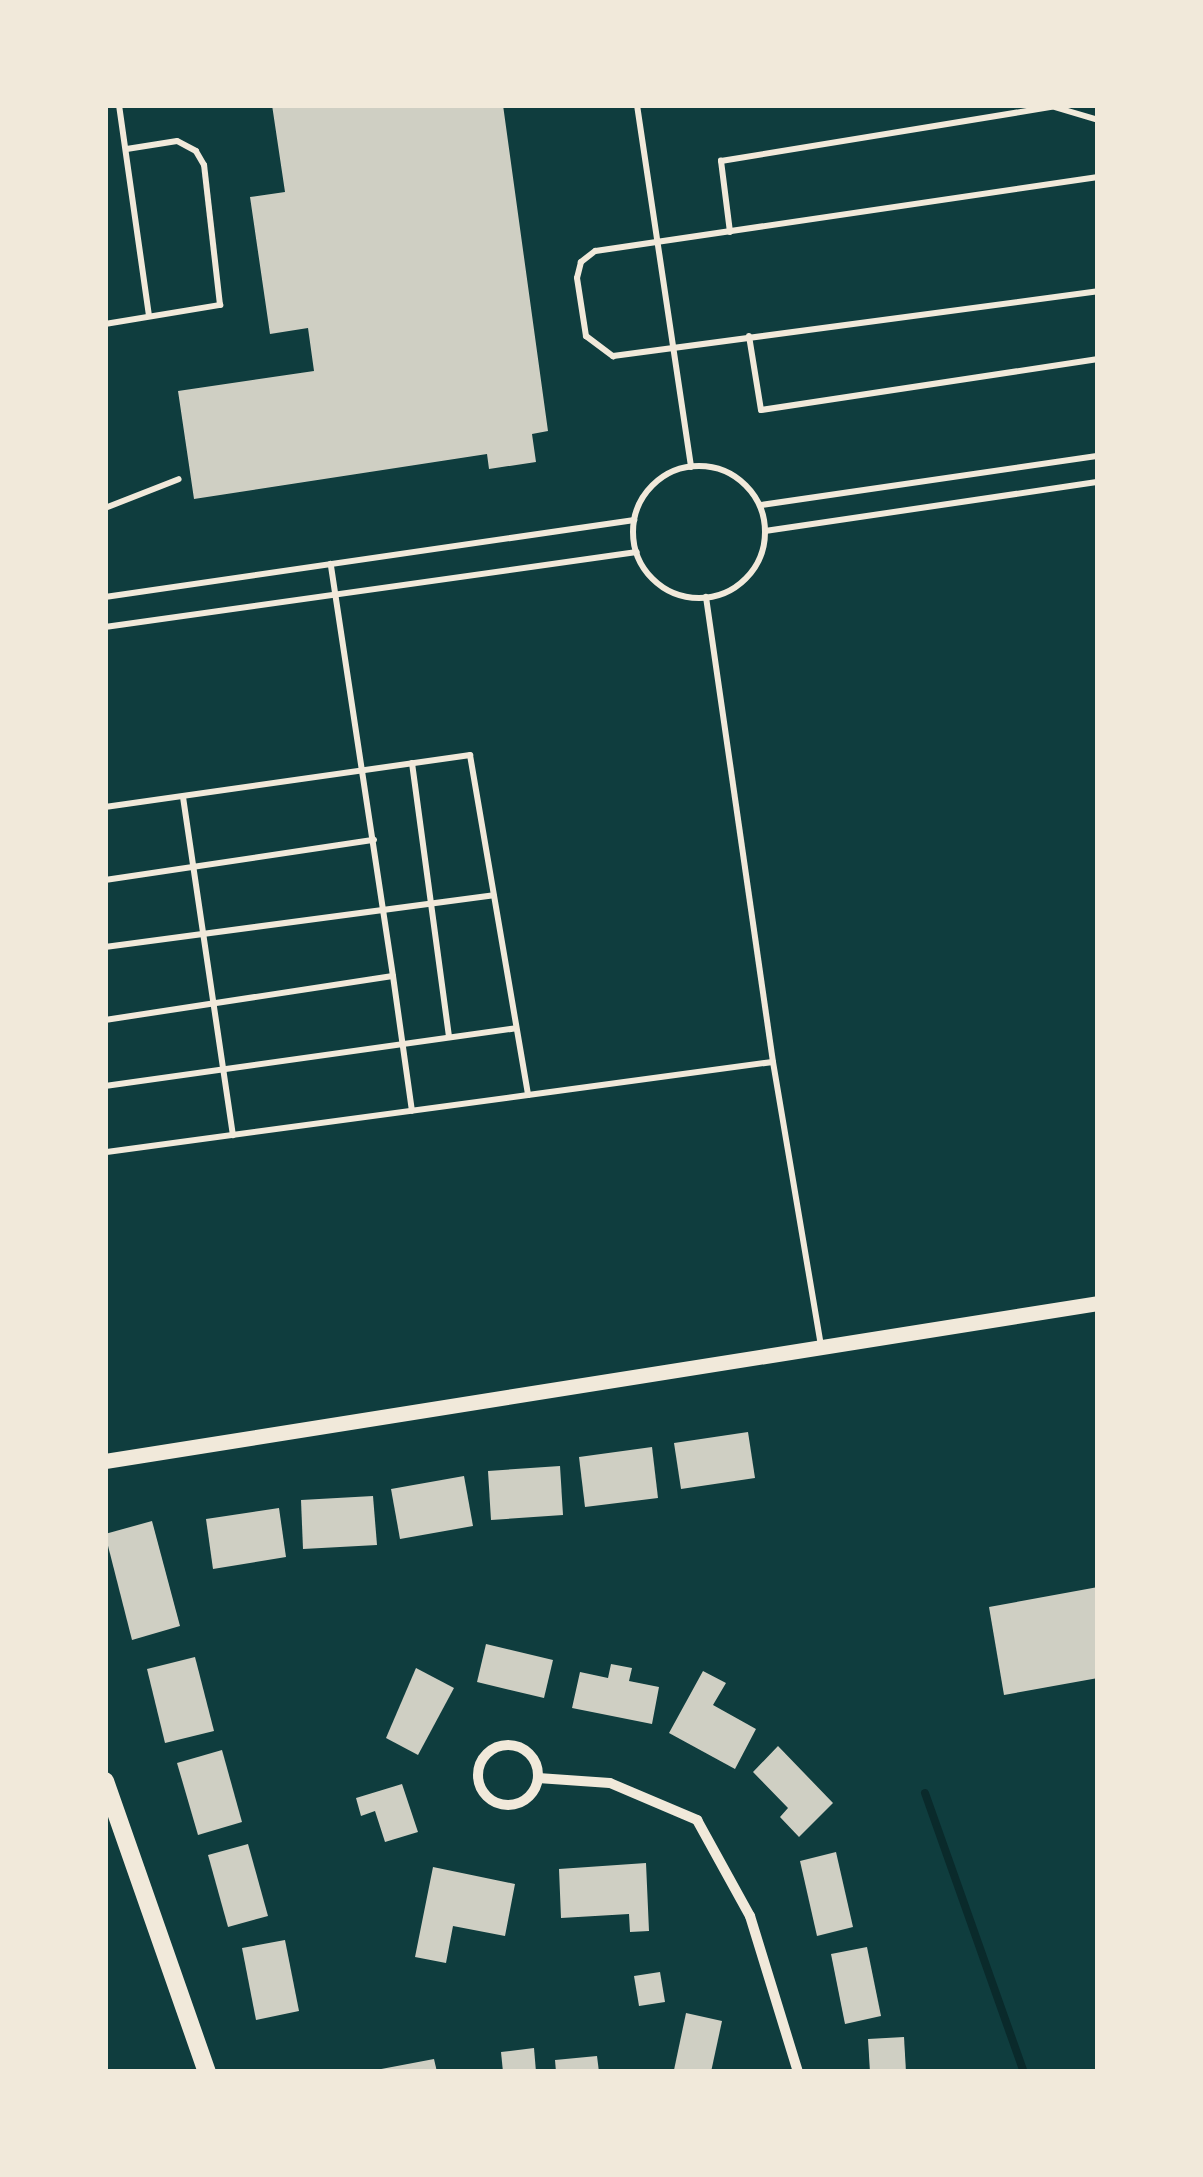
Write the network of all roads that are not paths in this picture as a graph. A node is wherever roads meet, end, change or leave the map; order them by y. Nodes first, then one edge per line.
1 (119, 105) edge
2 (637, 105) edge
3 (1049, 106) edge
4 (1098, 120) edge
5 (127, 149) junction
6 (1098, 177) edge
7 (730, 232) junction
8 (655, 244) junction
9 (1098, 290) edge
10 (150, 316) junction
11 (105, 324) edge
12 (749, 336) junction
13 (671, 346) junction
14 (1098, 359) edge
15 (1098, 456) edge
16 (691, 467) junction
17 (179, 479) dead end
18 (1098, 482) edge
19 (760, 505) junction
20 (105, 508) edge
21 (634, 520) junction
22 (765, 531) junction
23 (637, 552) junction
24 (331, 564) junction
25 (336, 594) junction
26 (105, 597) edge
27 (706, 597) junction
28 (105, 626) edge
29 (412, 763) junction
30 (365, 769) junction
31 (182, 797) junction
32 (105, 807) edge
33 (374, 840) junction
34 (194, 866) junction
35 (105, 880) edge
36 (494, 894) junction
37 (430, 902) junction
38 (384, 907) junction
39 (205, 933) junction
40 (105, 948) edge
41 (393, 976) junction
42 (216, 1003) junction
43 (105, 1020) edge
44 (516, 1028) junction
45 (450, 1035) junction
46 (402, 1041) junction
47 (773, 1062) junction
48 (224, 1068) junction
49 (105, 1086) edge
50 (528, 1094) junction
51 (412, 1110) junction
52 (234, 1134) junction
53 (105, 1152) edge
54 (1098, 1303) edge
55 (822, 1346) junction
56 (105, 1461) edge
57 (538, 1778) junction
58 (105, 1782) edge
59 (207, 2072) edge
60 (798, 2072) edge

1 - 5 lane
2 - 8 lane
3 - 4 lane
3 - 7 lane
5 - 10 lane
5 - 10 lane
6 - 7 lane
7 - 8 lane
8 - 13 lane
8 - 13 lane
9 - 12 lane
10 - 11 lane
12 - 13 lane
12 - 14 lane
13 - 16 lane
15 - 19 lane
16 - 19 lane
16 - 21 lane
17 - 20 lane
18 - 22 lane
19 - 22 lane
21 - 23 lane
21 - 24 lane
22 - 27 lane
23 - 25 lane
23 - 27 lane
24 - 25 lane
24 - 26 lane
25 - 28 lane
25 - 30 lane
27 - 47 lane
29 - 30 lane
29 - 36 lane
29 - 37 lane
30 - 31 lane
30 - 33 lane
31 - 32 lane
31 - 34 lane
33 - 34 lane
33 - 38 lane
34 - 35 lane
34 - 39 lane
36 - 37 lane
36 - 44 lane
37 - 38 lane
37 - 45 lane
38 - 39 lane
38 - 41 lane
39 - 40 lane
39 - 42 lane
41 - 42 lane
41 - 46 lane
42 - 43 lane
42 - 48 lane
44 - 45 lane
44 - 50 lane
45 - 46 lane
46 - 48 lane
46 - 51 lane
47 - 50 lane
47 - 55 lane
48 - 49 lane
48 - 52 lane
50 - 51 lane
51 - 52 lane
52 - 53 lane
54 - 55 street
55 - 56 street
57 - 57 street
57 - 60 street
58 - 59 main road

